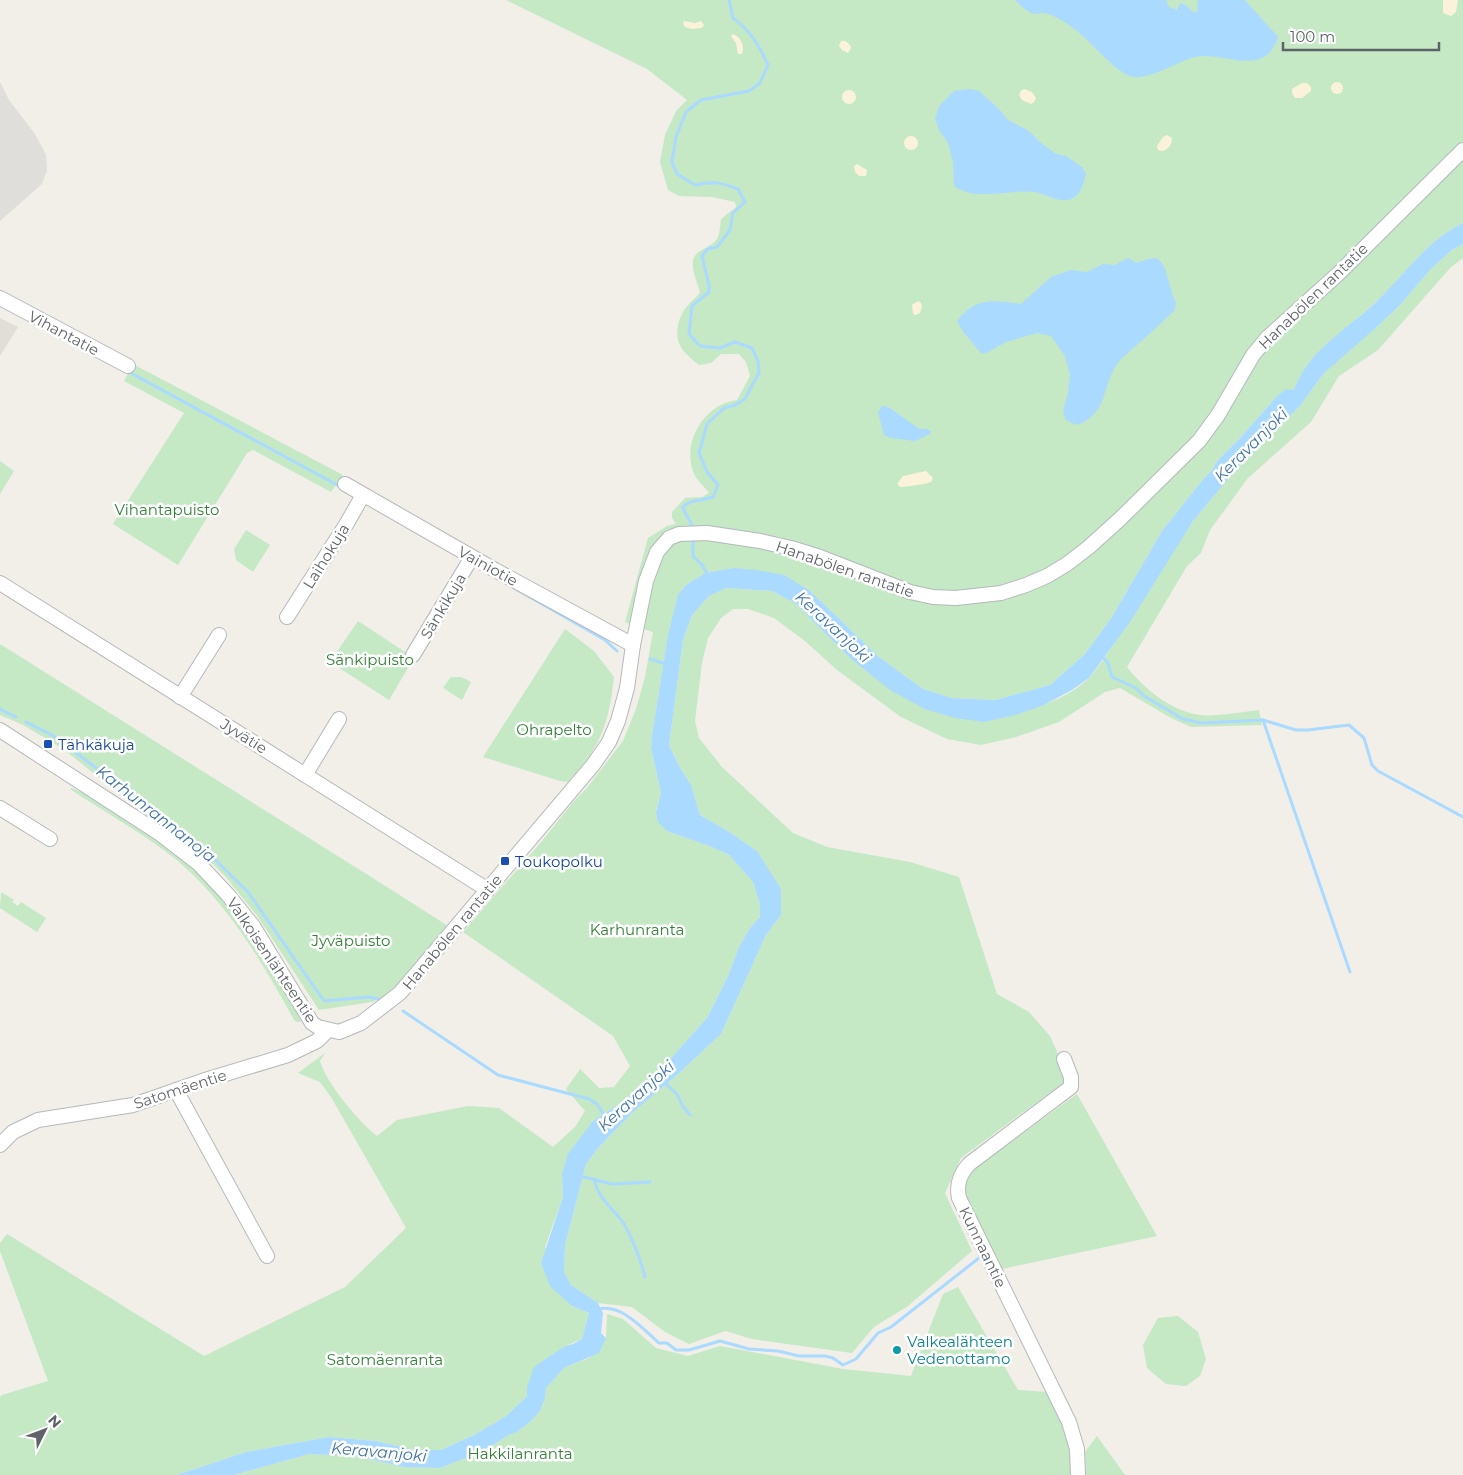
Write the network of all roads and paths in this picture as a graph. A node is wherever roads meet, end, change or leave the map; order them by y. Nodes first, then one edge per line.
1 (1463, 150) edge
2 (0, 298) edge
3 (128, 366) dead end
4 (345, 484) dead end
5 (363, 495) junction
6 (472, 557) junction
7 (0, 583) edge
8 (287, 616) dead end
9 (219, 635) dead end
10 (633, 645) junction
11 (413, 655) dead end
12 (180, 696) junction
13 (339, 719) dead end
14 (0, 730) edge
15 (305, 775) junction
16 (0, 808) edge
17 (50, 839) dead end
18 (488, 890) junction
19 (328, 1030) junction
20 (1064, 1059) dead end
21 (176, 1090) junction
22 (0, 1145) edge
23 (267, 1256) dead end
24 (1078, 1475) edge

1 - 10 street, Hanabölen rantatie
2 - 3 street, Vihantatie
4 - 5 street, Vainiotie
5 - 6 street, Vainiotie
5 - 8 street, Laihokuja
6 - 10 street, Vainiotie
6 - 11 street, Sänkikuja
7 - 12 street, Jyvätie
9 - 12 street
10 - 18 street, Hanabölen rantatie
12 - 15 street, Jyvätie
13 - 15 street
14 - 19 street, Valkoisenlähteentie
15 - 18 street, Jyvätie
16 - 17 street
18 - 19 street, Hanabölen rantatie
19 - 21 street, Satomäentie
20 - 24 street, Kunnaantie
21 - 22 street, Satomäentie
21 - 23 street

